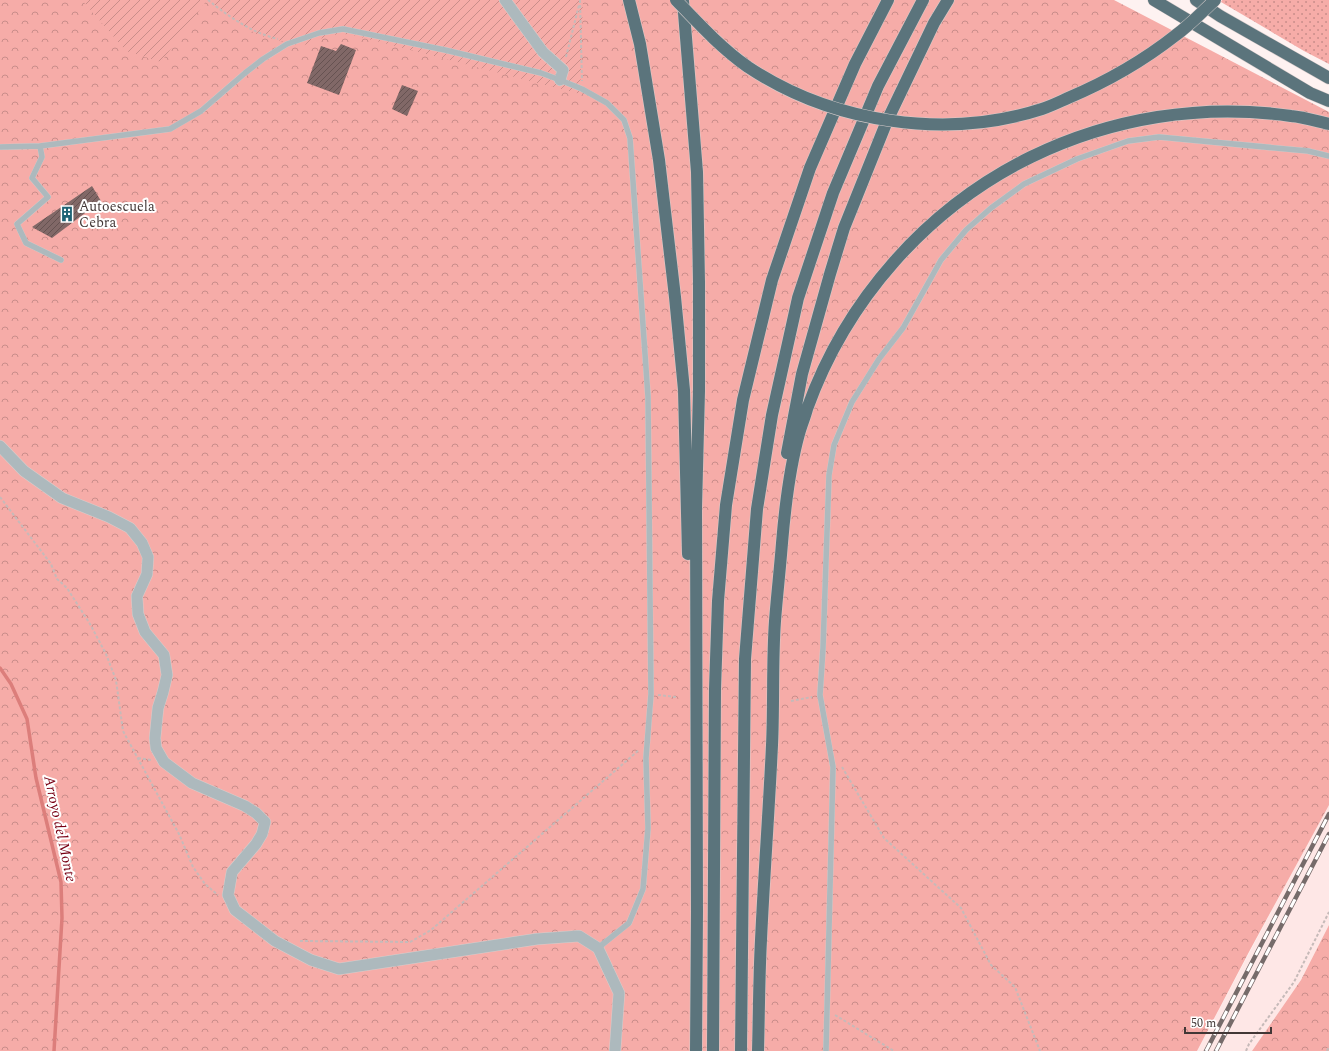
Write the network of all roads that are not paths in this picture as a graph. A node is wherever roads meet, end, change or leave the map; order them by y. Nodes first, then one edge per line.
1 (504, 0) edge
2 (629, 0) edge
3 (676, 0) edge
4 (683, 0) edge
5 (888, 0) edge
6 (923, 0) edge
7 (948, 0) edge
8 (1154, 0) edge
9 (1196, 0) edge
10 (1215, 0) edge
11 (561, 75) junction
12 (1329, 78) edge
13 (1329, 101) edge
14 (1329, 124) edge
15 (40, 146) junction
16 (0, 147) edge
17 (1329, 156) edge
18 (61, 260) dead end
19 (0, 446) edge
20 (767, 821) junction
21 (697, 911) junction
22 (598, 948) junction
23 (615, 1051) edge
24 (696, 1051) edge
25 (713, 1051) edge
26 (741, 1051) edge
27 (758, 1051) edge
28 (826, 1051) edge

1 - 11 street
2 - 21 highway
3 - 10 highway, bridge
4 - 21 highway
5 - 25 highway
6 - 26 highway
7 - 20 highway
8 - 13 highway
9 - 12 highway
11 - 15 lane
11 - 22 lane
14 - 20 highway
15 - 16 lane
15 - 18 lane
17 - 28 lane
19 - 22 street
20 - 27 highway
21 - 24 highway
22 - 23 street

